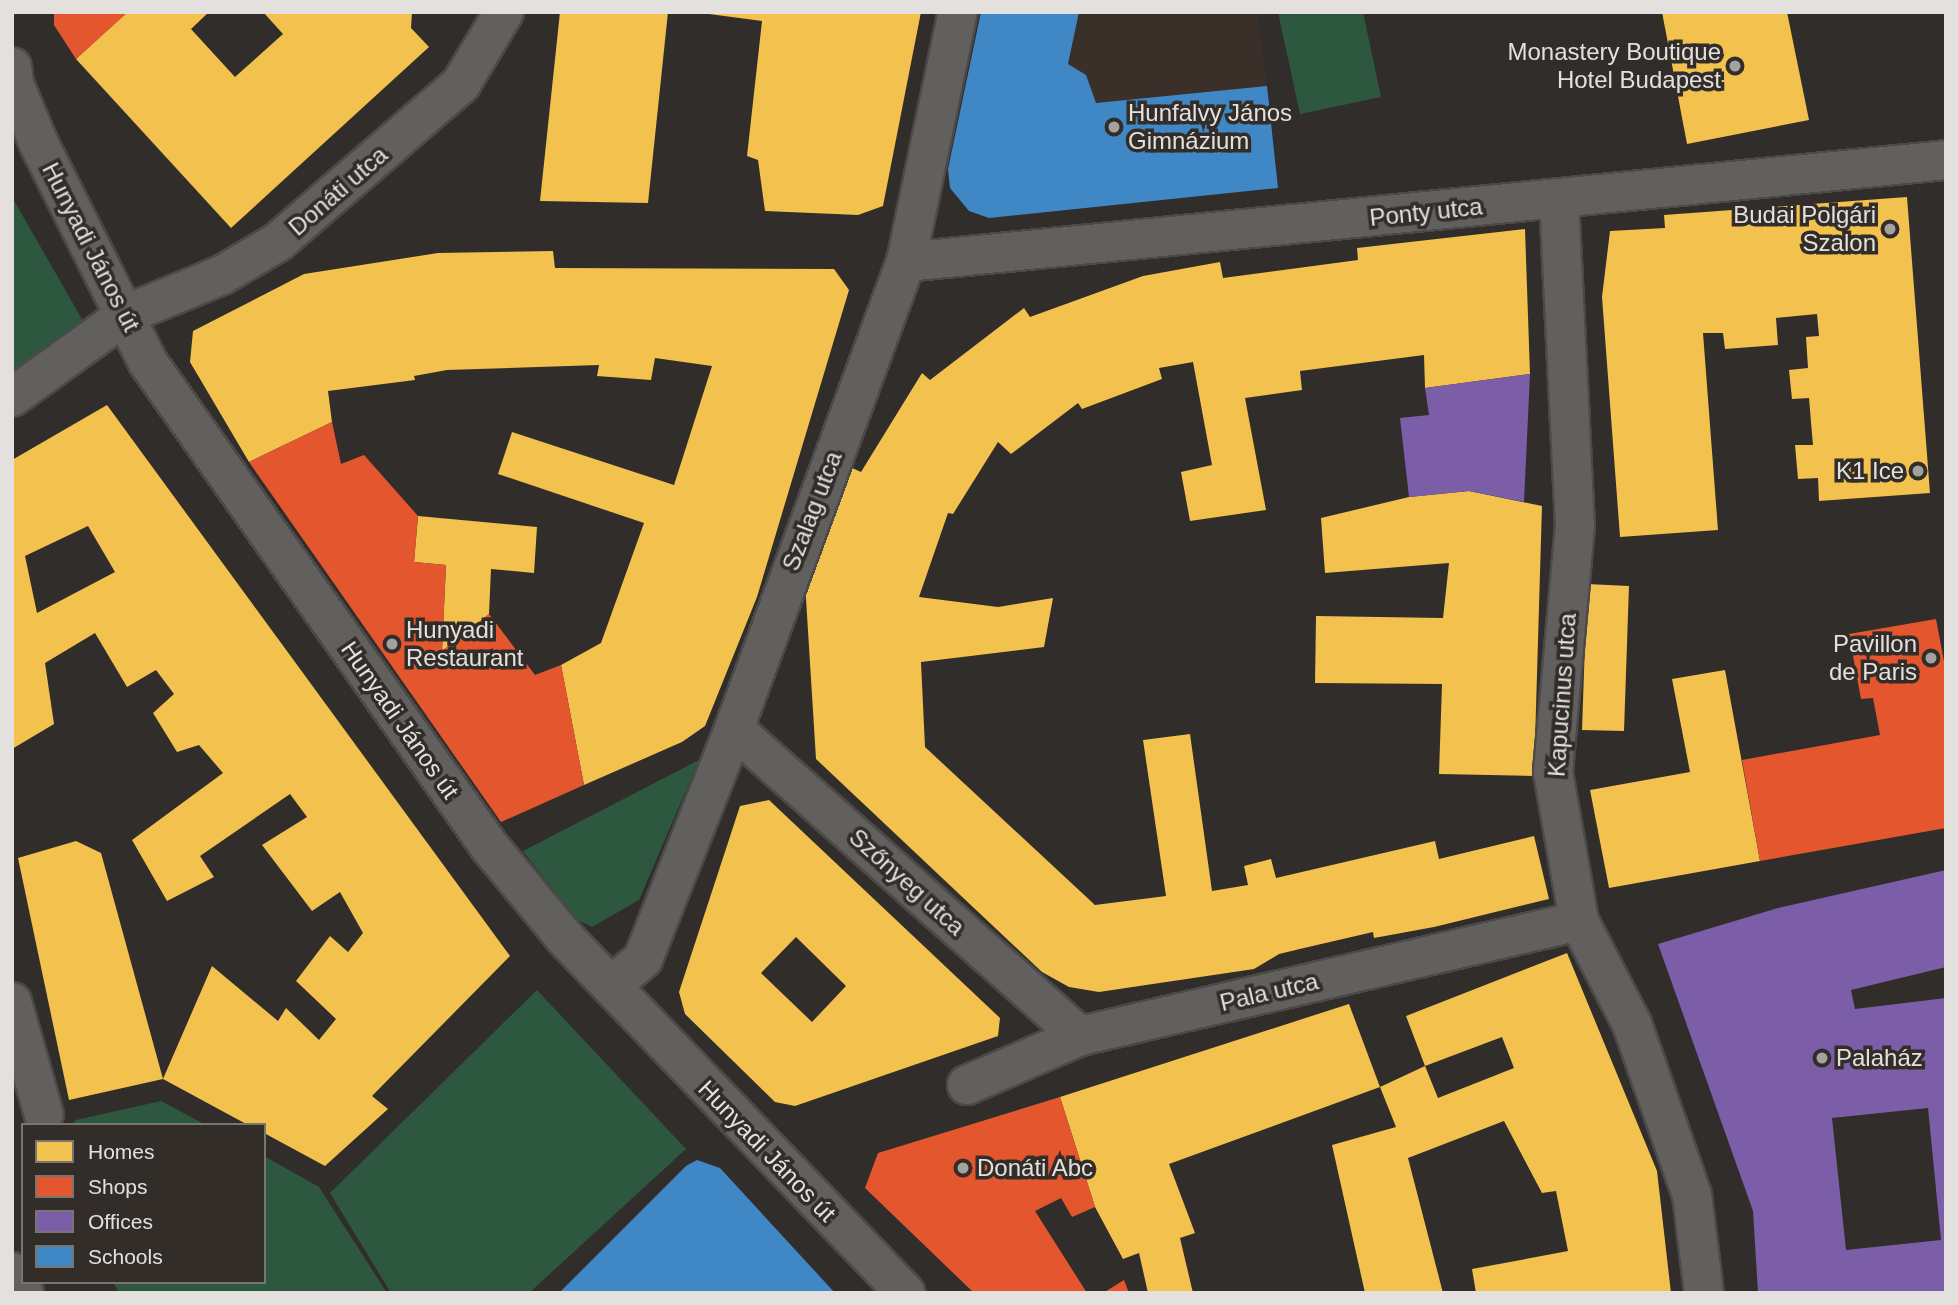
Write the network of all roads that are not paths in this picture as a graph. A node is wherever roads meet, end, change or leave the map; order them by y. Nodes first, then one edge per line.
1 (504, 12) edge
2 (958, 12) edge
3 (12, 66) edge
4 (1946, 160) edge
5 (1559, 199) junction
6 (906, 262) junction
7 (127, 314) junction
8 (12, 397) edge
9 (734, 729) junction
10 (1579, 920) junction
11 (611, 986) junction
12 (12, 1002) edge
13 (1080, 1036) junction
14 (967, 1085) dead end
15 (44, 1115) dead end
16 (12, 1272) edge
17 (24, 1293) edge
18 (905, 1293) edge
19 (1704, 1293) edge

1 - 7 street, Donáti utca
2 - 6 street, Szalag utca
3 - 7 street, Hunyadi János út
4 - 5 street, Ponty utca
5 - 6 street, Ponty utca
5 - 10 street, Kapucinus utca
6 - 9 street, Szalag utca
7 - 8 street, Donáti utca
7 - 11 street, Hunyadi János út
9 - 11 street, Szalag utca
9 - 13 street, Szőnyeg utca
10 - 13 street, Pala utca
10 - 19 street, Kapucinus utca
11 - 18 street, Hunyadi János út
12 - 15 street
13 - 14 street, Pala utca
16 - 17 street

